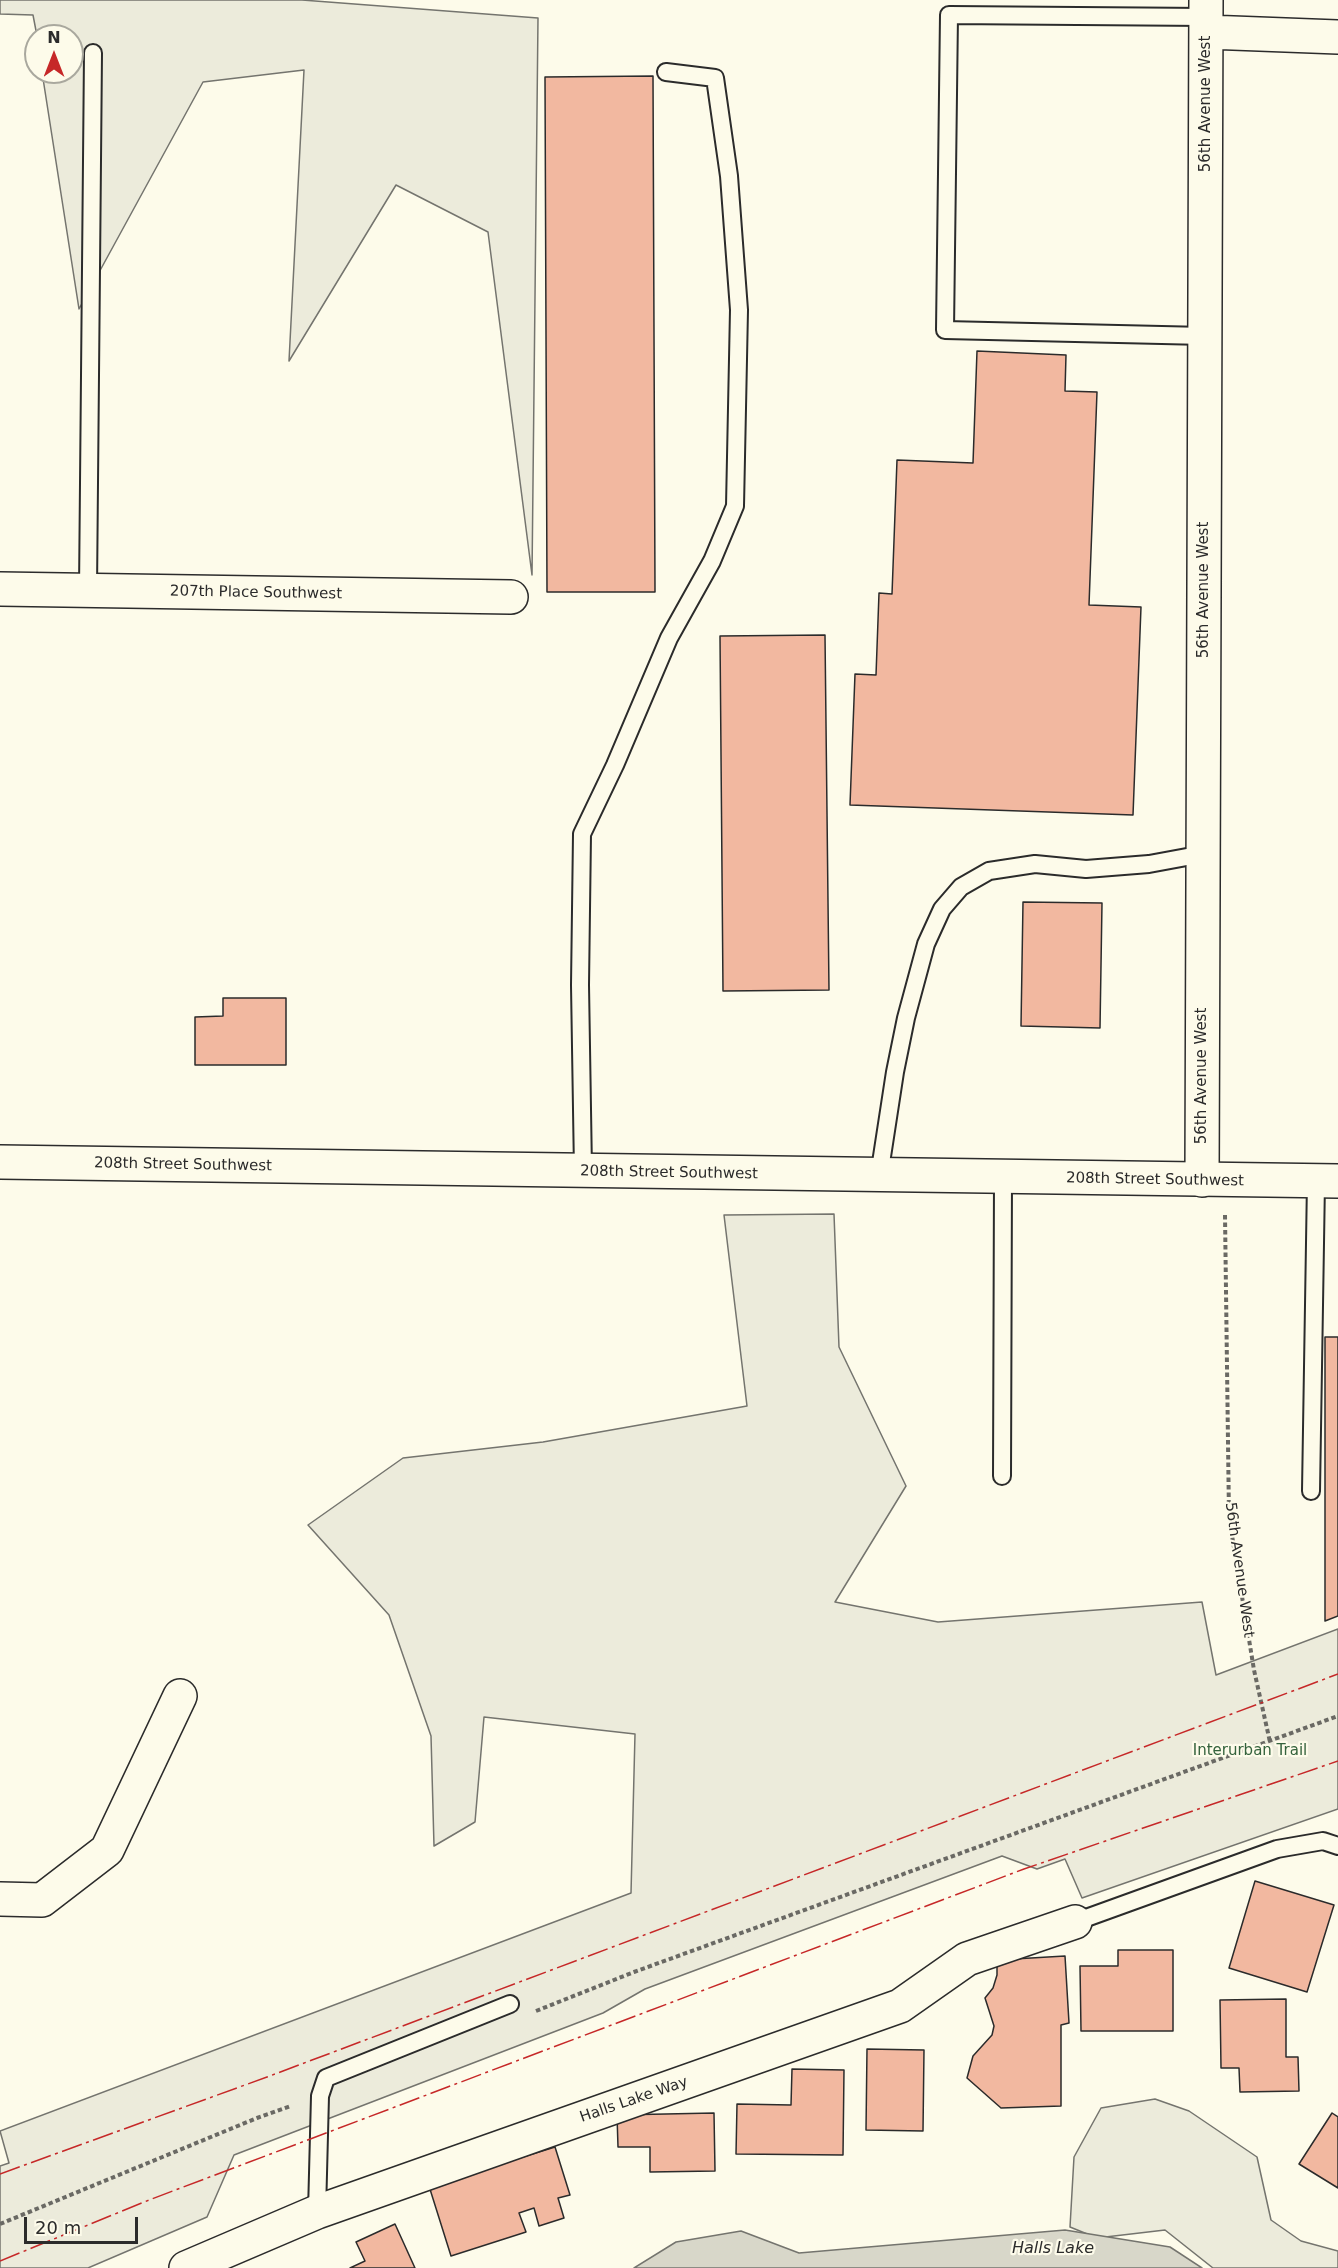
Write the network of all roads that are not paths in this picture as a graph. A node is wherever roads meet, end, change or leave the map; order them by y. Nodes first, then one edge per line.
1 (945, 8) edge
2 (1206, 16) edge
3 (1338, 37) edge
4 (93, 53) dead end
5 (666, 72) dead end
6 (1205, 336) junction
7 (0, 589) edge
8 (88, 590) junction
9 (511, 597) dead end
10 (1203, 854) junction
11 (0, 1162) edge
12 (584, 1171) junction
13 (879, 1176) junction
14 (1003, 1178) junction
15 (1214, 1180) junction
16 (1327, 1181) edge
17 (1002, 1476) dead end
18 (1311, 1491) dead end
19 (180, 1696) dead end
20 (1338, 1846) edge
21 (0, 1899) edge
22 (1075, 1922) joint
23 (510, 2004) dead end
24 (317, 2212) junction
25 (186, 2268) edge

1 - 2 lane
1 - 6 lane
2 - 3 street
2 - 6 street, 56th Avenue West
4 - 8 lane
5 - 12 lane
6 - 10 street, 56th Avenue West
7 - 8 street, 207th Place Southwest
8 - 9 street, 207th Place Southwest
10 - 13 lane
10 - 15 street, 56th Avenue West
11 - 12 street, 208th Street Southwest
12 - 13 street, 208th Street Southwest
13 - 14 street, 208th Street Southwest
14 - 15 street, 208th Street Southwest
14 - 17 lane
15 - 16 street, 208th Street Southwest
16 - 18 lane
19 - 21 street
20 - 22 lane
22 - 24 street, Halls Lake Way
23 - 24 lane
24 - 25 street, Halls Lake Way

